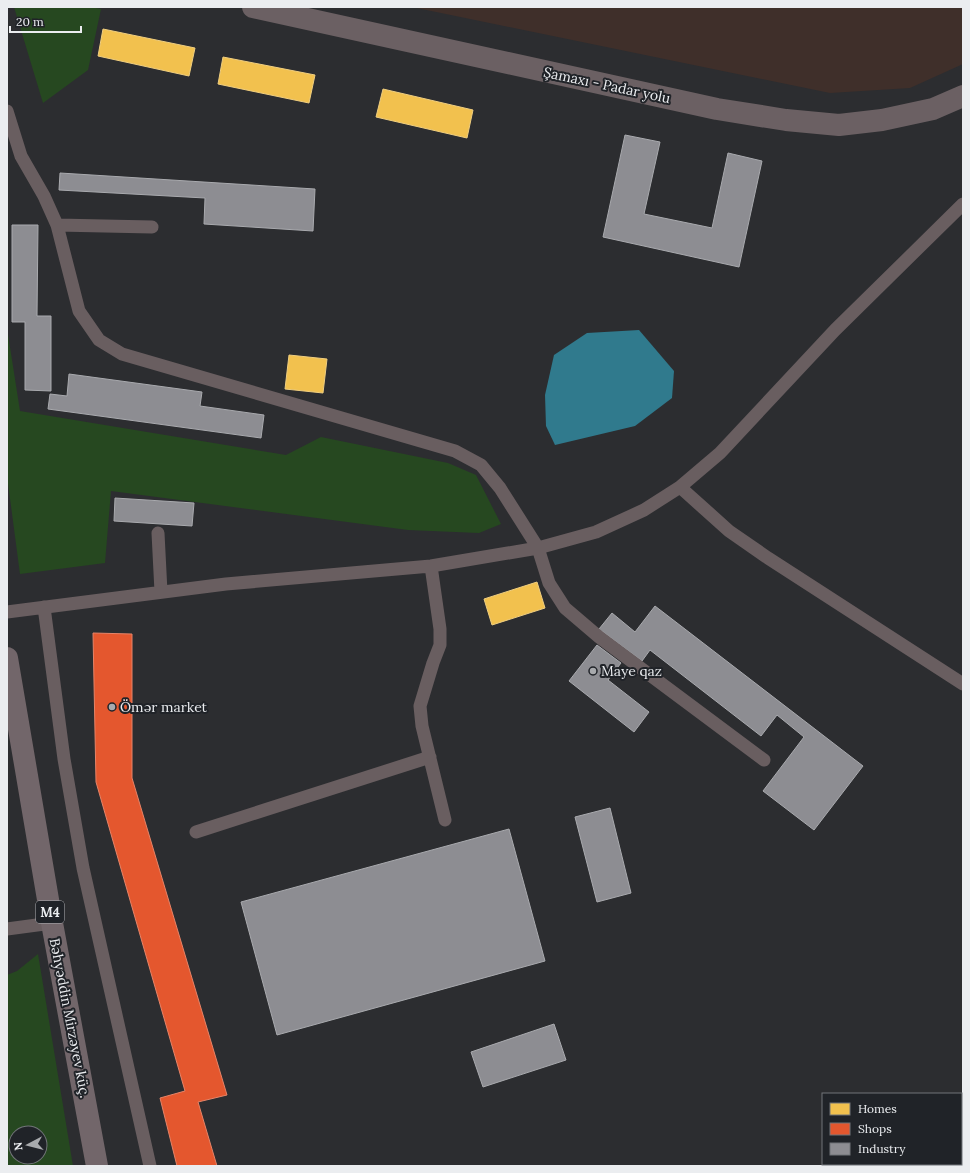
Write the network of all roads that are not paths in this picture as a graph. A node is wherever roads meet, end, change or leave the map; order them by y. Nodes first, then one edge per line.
1 (253, 7) edge
2 (963, 96) edge
3 (7, 111) edge
4 (963, 204) edge
5 (57, 225) junction
6 (152, 227) dead end
7 (680, 487) junction
8 (158, 533) dead end
9 (538, 548) junction
10 (431, 566) junction
11 (161, 592) junction
12 (44, 607) junction
13 (7, 612) edge
14 (7, 658) edge
15 (963, 684) edge
16 (430, 758) junction
17 (764, 760) dead end
18 (445, 820) dead end
19 (196, 832) dead end
20 (52, 923) junction
21 (7, 929) edge
22 (97, 1166) edge
23 (150, 1166) edge

1 - 2 main road, Şamaxı - Padar yolu
3 - 5 lane
4 - 7 lane
5 - 6 lane
5 - 9 lane
7 - 9 lane
7 - 15 lane
8 - 11 lane
9 - 10 lane
9 - 17 lane
10 - 11 lane
10 - 16 lane
11 - 12 lane
12 - 13 lane
12 - 23 lane
14 - 20 highway, Bəhyəddin Mirzəyev küç. / M4
16 - 18 lane
16 - 19 lane
20 - 21 lane
20 - 22 highway, Bəhyəddin Mirzəyev küç. / M4

